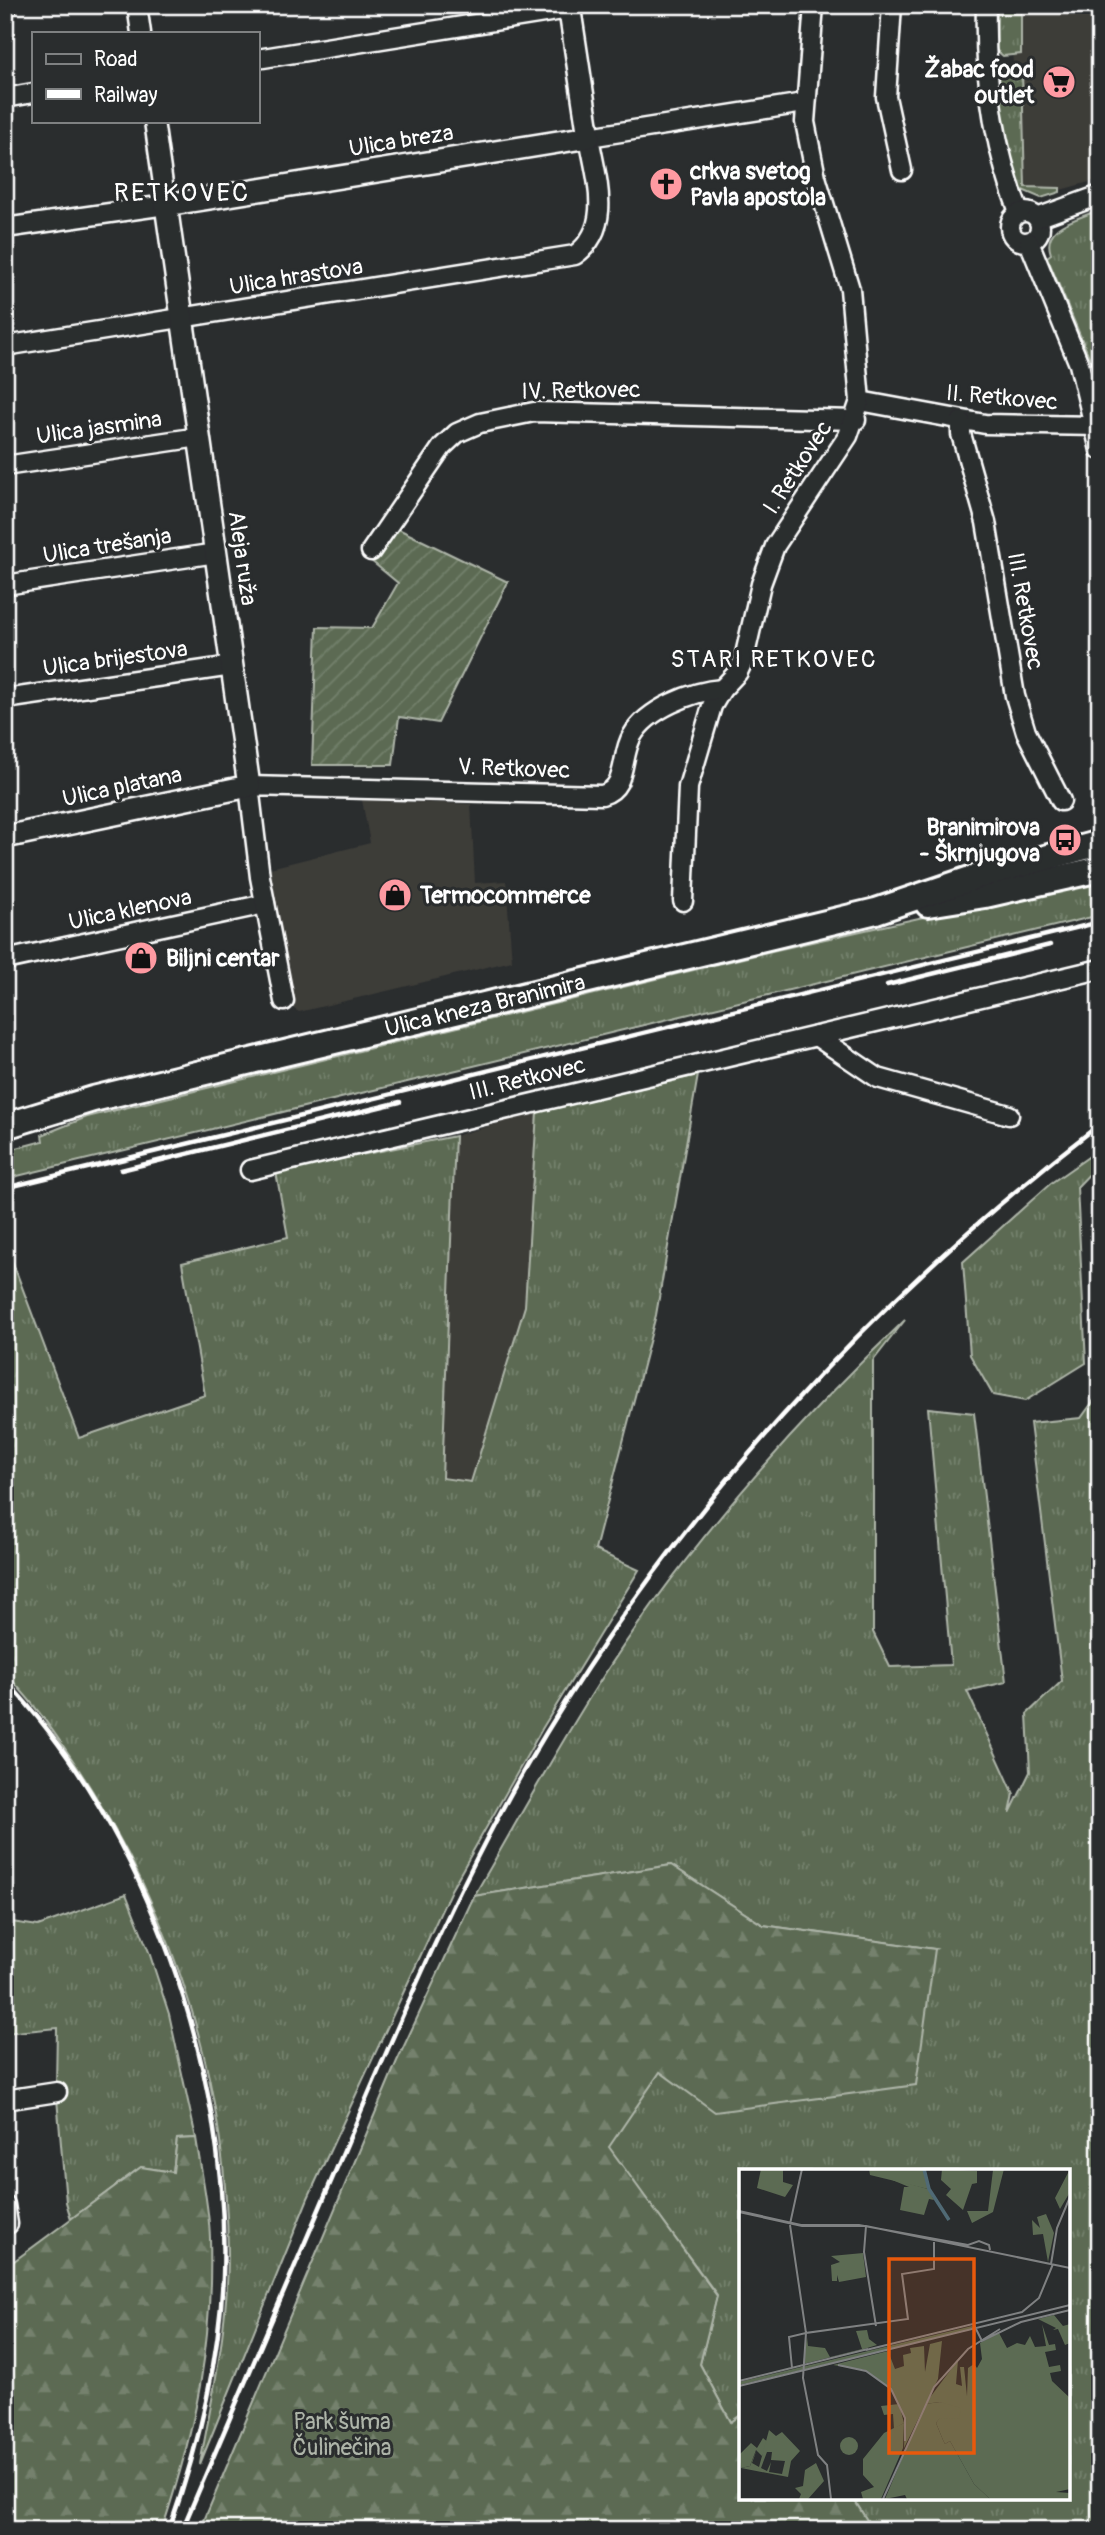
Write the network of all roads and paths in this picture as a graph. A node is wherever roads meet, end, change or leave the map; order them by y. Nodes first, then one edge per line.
1 (137, 5) edge
2 (814, 5) edge
3 (892, 5) edge
4 (986, 5) edge
5 (569, 7) edge
6 (141, 32) edge
7 (259, 59) edge
8 (32, 93) edge
9 (5, 98) edge
10 (804, 103) junction
11 (154, 122) edge
12 (589, 137) junction
13 (902, 170) dead end
14 (1100, 195) edge
15 (166, 205) junction
16 (1019, 212) junction
17 (1037, 218) junction
18 (5, 228) edge
19 (1029, 242) junction
20 (182, 318) junction
21 (5, 346) edge
22 (860, 401) junction
23 (856, 420) junction
24 (961, 421) junction
25 (1097, 427) edge
26 (200, 437) junction
27 (1100, 450) edge
28 (5, 466) edge
29 (371, 551) dead end
30 (216, 553) junction
31 (5, 585) edge
32 (232, 666) junction
33 (722, 688) junction
34 (5, 699) edge
35 (249, 786) junction
36 (1061, 802) dead end
37 (5, 837) edge
38 (1100, 843) edge
39 (1100, 869) edge
40 (683, 901) dead end
41 (265, 905) junction
42 (876, 911) junction
43 (5, 960) edge
44 (1100, 968) edge
45 (284, 1001) dead end
46 (816, 1036) junction
47 (93, 1099) junction
48 (5, 1113) edge
49 (1009, 1115) dead end
50 (5, 1126) edge
51 (250, 1170) dead end
52 (57, 2092) dead end
53 (5, 2100) edge
54 (5, 2205) edge
55 (5, 2224) edge

1 - 6 street
2 - 10 street, I. Retkovec
3 - 13 street
4 - 16 street
5 - 7 street
5 - 12 street
8 - 9 street
10 - 12 street, Ulica breza
10 - 22 street, I. Retkovec
11 - 15 street, Aleja ruža
12 - 15 street, Ulica breza
12 - 20 street, Ulica hrastova
14 - 17 street
15 - 18 street, Ulica breza
15 - 20 street, Aleja ruža
16 - 17 street
16 - 19 street
17 - 19 street
19 - 25 street
20 - 21 street, Ulica hrastova
20 - 26 street, Aleja ruža
22 - 23 street, I. Retkovec
22 - 24 street, II. Retkovec
23 - 29 street, IV. Retkovec
23 - 33 street, I. Retkovec
24 - 25 street, II. Retkovec
24 - 36 street, III. Retkovec
25 - 27 street
26 - 28 street, Ulica jasmina
26 - 30 street, Aleja ruža
30 - 31 street, Ulica trešanja
30 - 32 street, Aleja ruža
32 - 34 street, Ulica brijestova
32 - 35 street, Aleja ruža
33 - 35 street, V. Retkovec
33 - 40 street, I. Retkovec
35 - 37 street, Ulica platana
35 - 41 street, Aleja ruža
38 - 42 main road, Ulica kneza Branimira
39 - 42 main road, Ulica kneza Branimira
41 - 43 street, Ulica klenova
41 - 45 street, Aleja ruža
42 - 47 main road, Ulica kneza Branimira
44 - 46 street, III. Retkovec
46 - 49 street
46 - 51 street, III. Retkovec
47 - 48 main road, Ulica kneza Branimira
47 - 50 main road, Ulica kneza Branimira
52 - 53 street
54 - 55 street

